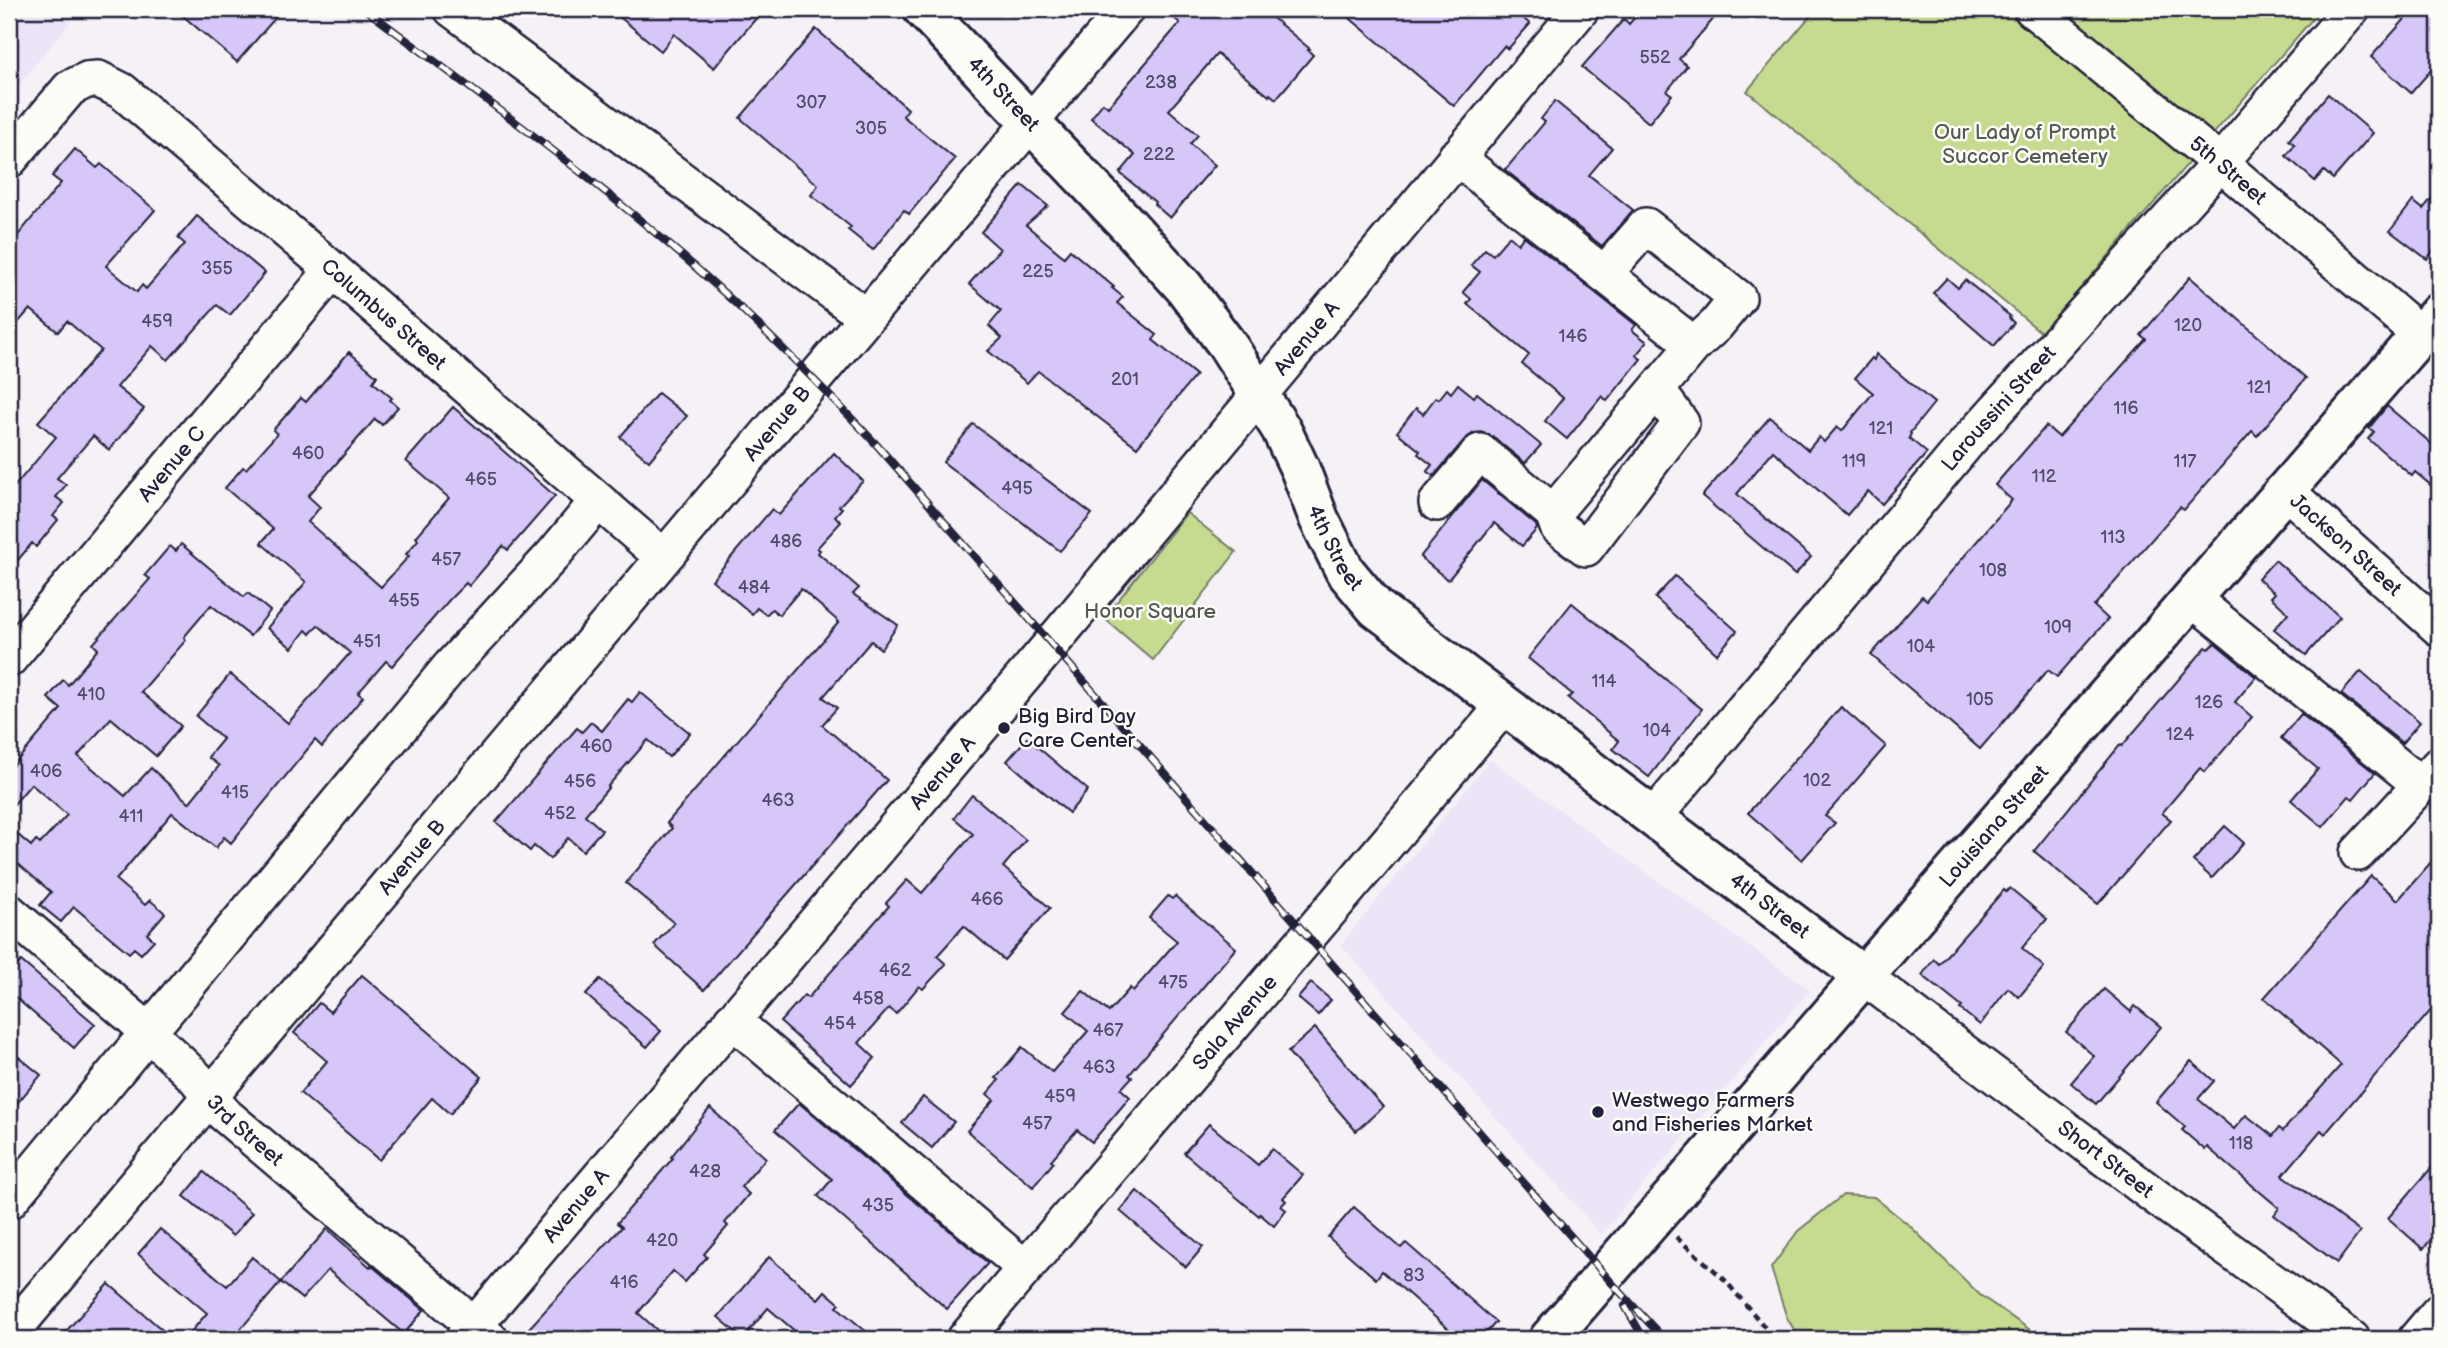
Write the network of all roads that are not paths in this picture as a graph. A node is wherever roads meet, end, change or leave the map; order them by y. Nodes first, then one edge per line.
1 (452, 9) edge
2 (923, 9) edge
3 (1126, 9) edge
4 (1581, 9) edge
5 (2032, 9) edge
6 (2352, 9) edge
7 (1030, 122) junction
8 (1456, 157) junction
9 (9, 160) edge
10 (2220, 163) junction
11 (333, 270) junction
12 (1604, 274) junction
13 (866, 317) junction
14 (2430, 324) edge
15 (1694, 345) junction
16 (1657, 390) junction
17 (1258, 393) junction
18 (2285, 490) junction
19 (598, 501) junction
20 (1437, 503) dead end
21 (1553, 513) junction
22 (663, 557) junction
23 (2191, 598) junction
24 (2439, 628) edge
25 (9, 659) edge
26 (1504, 706) junction
27 (2430, 775) edge
28 (1653, 818) junction
29 (2358, 853) dead end
30 (9, 912) edge
31 (1863, 976) junction
32 (732, 1020) junction
33 (148, 1035) junction
34 (210, 1096) junction
35 (9, 1201) edge
36 (1025, 1268) junction
37 (2439, 1312) edge
38 (9, 1335) edge
39 (476, 1335) edge
40 (965, 1339) edge
41 (1549, 1339) edge
42 (2352, 1339) edge
43 (2416, 1339) edge

1 - 13 street
2 - 7 main road, 4th Street
3 - 7 street
4 - 8 street, Avenue A
5 - 10 street, 5th Street
6 - 10 street, Laroussini Street
7 - 13 street
7 - 17 main road, 4th Street
8 - 12 street
8 - 17 street, Avenue A
9 - 11 street, Columbus Street
10 - 14 street, 5th Street
10 - 28 street, Laroussini Street
11 - 19 street, Columbus Street
11 - 25 street, Avenue C
12 - 15 street
12 - 15 street
13 - 22 street, Avenue B
14 - 18 main road, Louisiana Street
15 - 16 street
16 - 21 street
16 - 21 street
17 - 26 main road, 4th Street
17 - 32 street, Avenue A
18 - 23 main road, Louisiana Street
18 - 24 street, Jackson Street
19 - 22 street, Columbus Street
19 - 33 street
20 - 21 street
22 - 34 street, Avenue B
23 - 27 street
23 - 31 main road, Louisiana Street
26 - 28 main road, 4th Street
26 - 36 street, Sala Avenue
27 - 29 street
28 - 31 main road, 4th Street
30 - 33 street, 3rd Street
31 - 41 main road, Louisiana Street
31 - 42 street, Short Street
32 - 36 street
32 - 39 street, Avenue A
33 - 34 street, 3rd Street
33 - 35 street
34 - 38 street, Avenue B
34 - 39 street, 3rd Street
36 - 40 street, Sala Avenue
37 - 43 street

